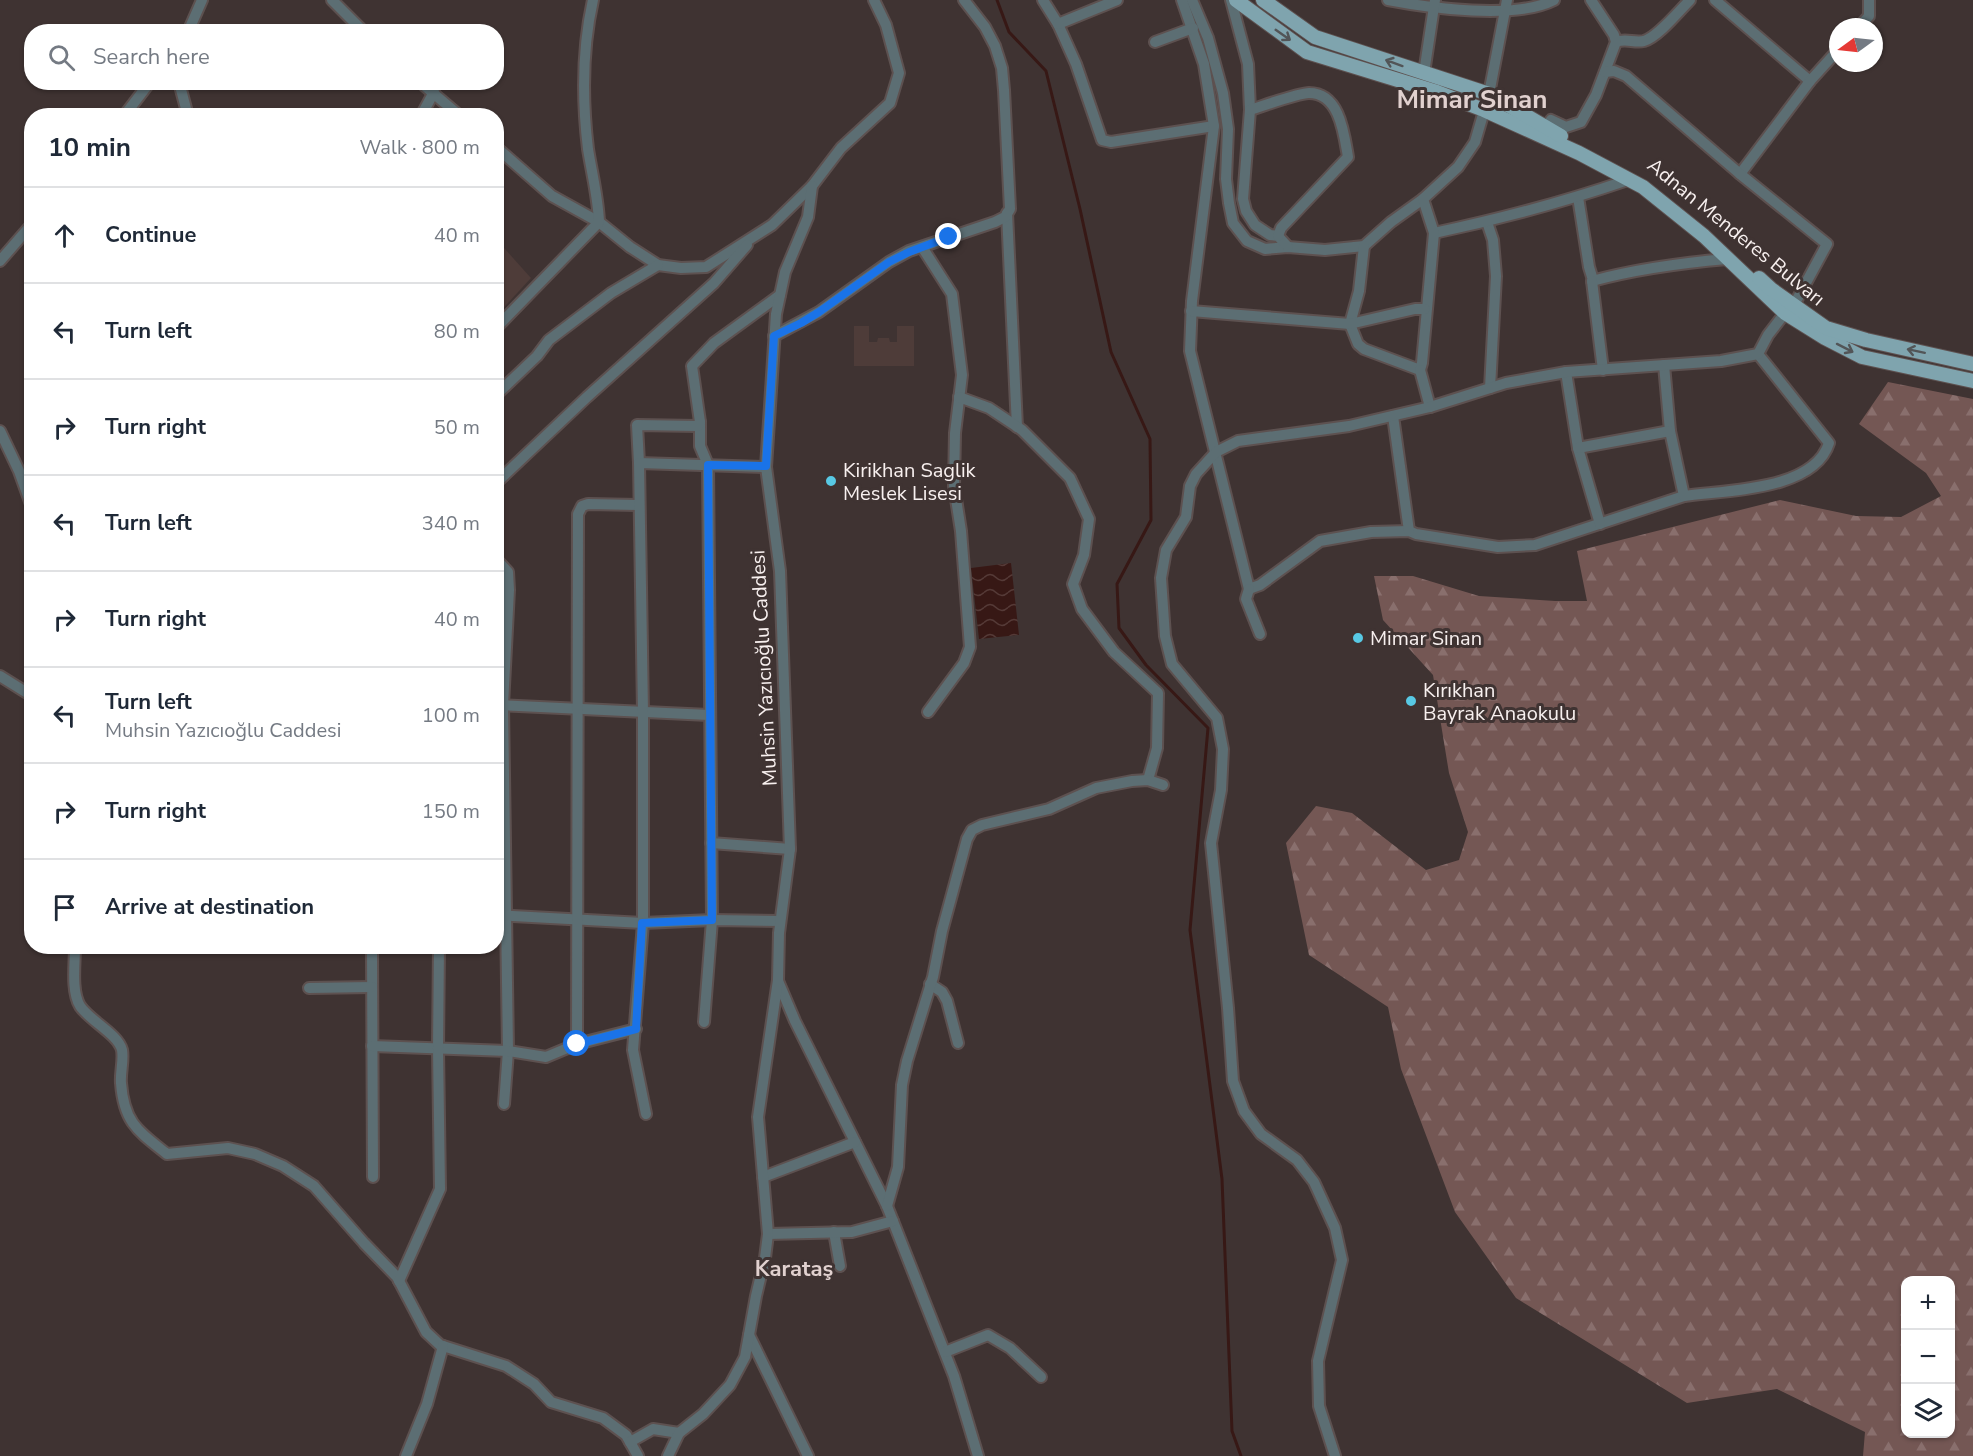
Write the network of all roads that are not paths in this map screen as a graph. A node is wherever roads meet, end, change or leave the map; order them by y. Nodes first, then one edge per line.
1 (202, 0) edge
2 (332, 0) edge
3 (593, 0) edge
4 (964, 0) edge
5 (1043, 0) edge
6 (1117, 0) edge
7 (1182, 0) edge
8 (1192, 0) edge
9 (1231, 0) edge
10 (1236, 0) edge
11 (1263, 0) edge
12 (1388, 0) edge
13 (1554, 0) edge
14 (1591, 0) edge
15 (1690, 0) edge
16 (1715, 0) edge
17 (1869, 0) edge
18 (874, 1) edge
19 (1435, 4) edge
20 (1506, 5) edge
21 (1867, 18) edge
22 (192, 24) edge
23 (356, 24) edge
24 (1058, 24) junction
25 (1192, 28) junction
26 (1155, 42) dead end
27 (1616, 42) junction
28 (1829, 60) edge
29 (1605, 72) junction
30 (1424, 73) junction
31 (1810, 81) junction
32 (144, 90) edge
33 (181, 90) edge
34 (431, 90) edge
35 (434, 92) junction
36 (1489, 94) junction
37 (130, 108) edge
38 (186, 108) edge
39 (425, 108) edge
40 (451, 108) edge
41 (1250, 110) junction
42 (1484, 110) junction
43 (1214, 126) junction
44 (1546, 127) junction
45 (504, 154) edge
46 (1740, 174) junction
47 (1628, 180) junction
48 (812, 186) junction
49 (1578, 197) junction
50 (1423, 199) junction
51 (1007, 213) junction
52 (599, 222) junction
53 (1487, 222) junction
54 (24, 233) edge
55 (1434, 233) junction
56 (755, 236) junction
57 (1278, 236) junction
58 (1364, 246) junction
59 (922, 247) junction
60 (1288, 247) junction
61 (1727, 259) junction
62 (0, 261) edge
63 (658, 266) junction
64 (1592, 281) junction
65 (780, 295) junction
66 (1425, 309) junction
67 (1790, 309) junction
68 (1191, 311) junction
69 (504, 320) edge
70 (1350, 324) junction
71 (774, 336) junction
72 (1758, 354) junction
73 (1973, 364) edge
74 (1664, 365) junction
75 (1420, 370) junction
76 (1603, 370) junction
77 (1566, 372) junction
78 (1973, 381) edge
79 (504, 387) edge
80 (1490, 388) junction
81 (959, 397) junction
82 (1430, 407) junction
83 (1392, 416) junction
84 (700, 422) junction
85 (1017, 427) junction
86 (0, 431) edge
87 (1670, 431) junction
88 (1578, 448) junction
89 (1216, 452) junction
90 (639, 463) junction
91 (708, 465) junction
92 (766, 466) junction
93 (504, 475) edge
94 (24, 485) edge
95 (1684, 496) junction
96 (638, 505) junction
97 (1600, 524) junction
98 (1409, 531) junction
99 (504, 568) edge
100 (1249, 589) junction
101 (504, 630) edge
102 (1260, 634) dead end
103 (0, 675) edge
104 (24, 691) edge
105 (504, 705) edge
106 (577, 709) junction
107 (643, 712) junction
108 (928, 712) dead end
109 (709, 715) junction
110 (1148, 780) junction
111 (1162, 785) dead end
112 (711, 843) junction
113 (790, 849) junction
114 (504, 915) edge
115 (578, 919) junction
116 (712, 920) junction
117 (780, 921) junction
118 (642, 923) junction
119 (75, 954) edge
120 (372, 954) edge
121 (439, 954) edge
122 (504, 954) edge
123 (778, 980) junction
124 (930, 984) junction
125 (372, 987) junction
126 (309, 988) dead end
127 (704, 1022) dead end
128 (636, 1029) junction
129 (958, 1043) dead end
130 (577, 1044) junction
131 (372, 1046) junction
132 (438, 1050) junction
133 (508, 1051) junction
134 (504, 1104) dead end
135 (646, 1114) dead end
136 (855, 1142) junction
137 (373, 1177) dead end
138 (763, 1177) junction
139 (887, 1206) junction
140 (893, 1221) junction
141 (834, 1233) junction
142 (768, 1234) junction
143 (840, 1266) dead end
144 (399, 1281) junction
145 (749, 1334) junction
146 (443, 1346) junction
147 (945, 1352) junction
148 (1041, 1377) dead end
149 (679, 1433) junction
150 (630, 1442) junction
151 (406, 1456) edge
152 (638, 1456) edge
153 (668, 1456) edge
154 (808, 1456) edge
155 (978, 1456) edge
156 (1335, 1456) edge

1 - 22 street
2 - 23 street
3 - 52 street
4 - 51 street
5 - 24 street
6 - 24 street
7 - 25 street
8 - 60 street
9 - 41 street
10 -> 42 main road, Adnan Menderes Bulvarı
30 -> 11 main road, Adnan Menderes Bulvarı
12 - 19 street
13 - 20 street
14 - 27 street
15 - 27 street
16 - 31 street
17 - 21 street
18 - 48 street, Muhsin Yazıcıoğlu Caddesi
19 - 20 street
19 - 30 street
20 - 36 street
24 - 43 street
25 - 26 street
25 - 43 street
27 - 29 street
28 - 31 street
29 - 44 street
29 - 46 street
30 - 36 main road, Adnan Menderes Bulvarı
31 - 46 street
32 - 37 street
33 - 38 street
34 - 35 street
35 - 39 street
35 - 40 street
36 - 42 street
36 - 44 main road, Adnan Menderes Bulvarı
41 - 57 street
41 - 57 street
42 - 47 main road, Adnan Menderes Bulvarı
42 - 50 street
43 - 68 street
44 - 67 main road, Adnan Menderes Bulvarı
45 - 52 street
46 - 67 street
47 - 49 street
47 - 61 main road, Adnan Menderes Bulvarı
48 - 56 street
48 - 65 street, Muhsin Yazıcıoğlu Caddesi
49 - 53 street
49 - 64 street
50 - 55 street
50 - 58 street
51 - 59 street
51 - 85 street
52 - 63 street
52 - 69 street
53 - 55 street
53 - 80 street
54 - 62 street
55 - 66 street
56 - 63 street
56 - 93 street
57 - 60 street
58 - 60 street
58 - 70 street
59 - 71 street
59 - 81 street
61 - 64 street
61 - 67 main road, Adnan Menderes Bulvarı
63 - 79 street
64 - 76 street
65 - 71 street, Muhsin Yazıcıoğlu Caddesi
65 - 84 street
66 - 70 street
66 - 75 street
67 - 72 street
73 -> 67 main road, Adnan Menderes Bulvarı
67 -> 78 main road, Adnan Menderes Bulvarı
68 - 70 street
68 - 89 street
70 - 75 street
71 - 92 street, Muhsin Yazıcıoğlu Caddesi
72 - 74 street
72 - 95 street
74 - 76 street
74 - 87 street
75 - 82 street
76 - 77 street
77 - 80 street
77 - 88 street
80 - 82 street
81 - 85 street
81 - 108 street
82 - 83 street
83 - 89 street
83 - 98 street
84 - 90 street
84 - 91 street
85 - 110 street
86 - 94 street
87 - 88 street
87 - 95 street
88 - 97 street
89 - 100 street
89 - 156 street
90 - 91 street
90 - 96 street
91 - 92 street
91 - 109 street
92 - 113 street, Muhsin Yazıcıoğlu Caddesi
95 - 97 street
96 - 106 street
96 - 107 street
97 - 98 street
98 - 100 street
99 - 101 street
100 - 102 street
103 - 104 street
105 - 106 street
106 - 107 street
106 - 115 street
107 - 109 street
107 - 118 street
109 - 112 street
110 - 111 street
110 - 124 street
112 - 113 street
112 - 116 street
113 - 117 street, Muhsin Yazıcıoğlu Caddesi
114 - 115 street
115 - 118 street
115 - 130 street
116 - 117 street
116 - 118 street
116 - 127 street
117 - 123 street, Muhsin Yazıcıoğlu Caddesi
118 - 128 street
119 - 144 street
120 - 125 street
121 - 132 street
122 - 133 street
123 - 136 street
123 - 138 street, Muhsin Yazıcıoğlu Caddesi
124 - 129 street
124 - 139 street
125 - 126 street
125 - 131 street
128 - 130 street
128 - 135 street
130 - 133 street
131 - 132 street
131 - 137 street
132 - 133 street
132 - 144 street
133 - 134 street
136 - 138 street
136 - 139 street
138 - 142 street, Muhsin Yazıcıoğlu Caddesi
139 - 140 street
140 - 141 street
140 - 147 street
141 - 142 street
141 - 143 street
142 - 145 street, Muhsin Yazıcıoğlu Caddesi
144 - 146 street
145 - 149 street, Muhsin Yazıcıoğlu Caddesi
145 - 154 street
146 - 150 street
146 - 151 street
147 - 148 street
147 - 155 street
149 - 150 street
149 - 153 street
150 - 152 street

